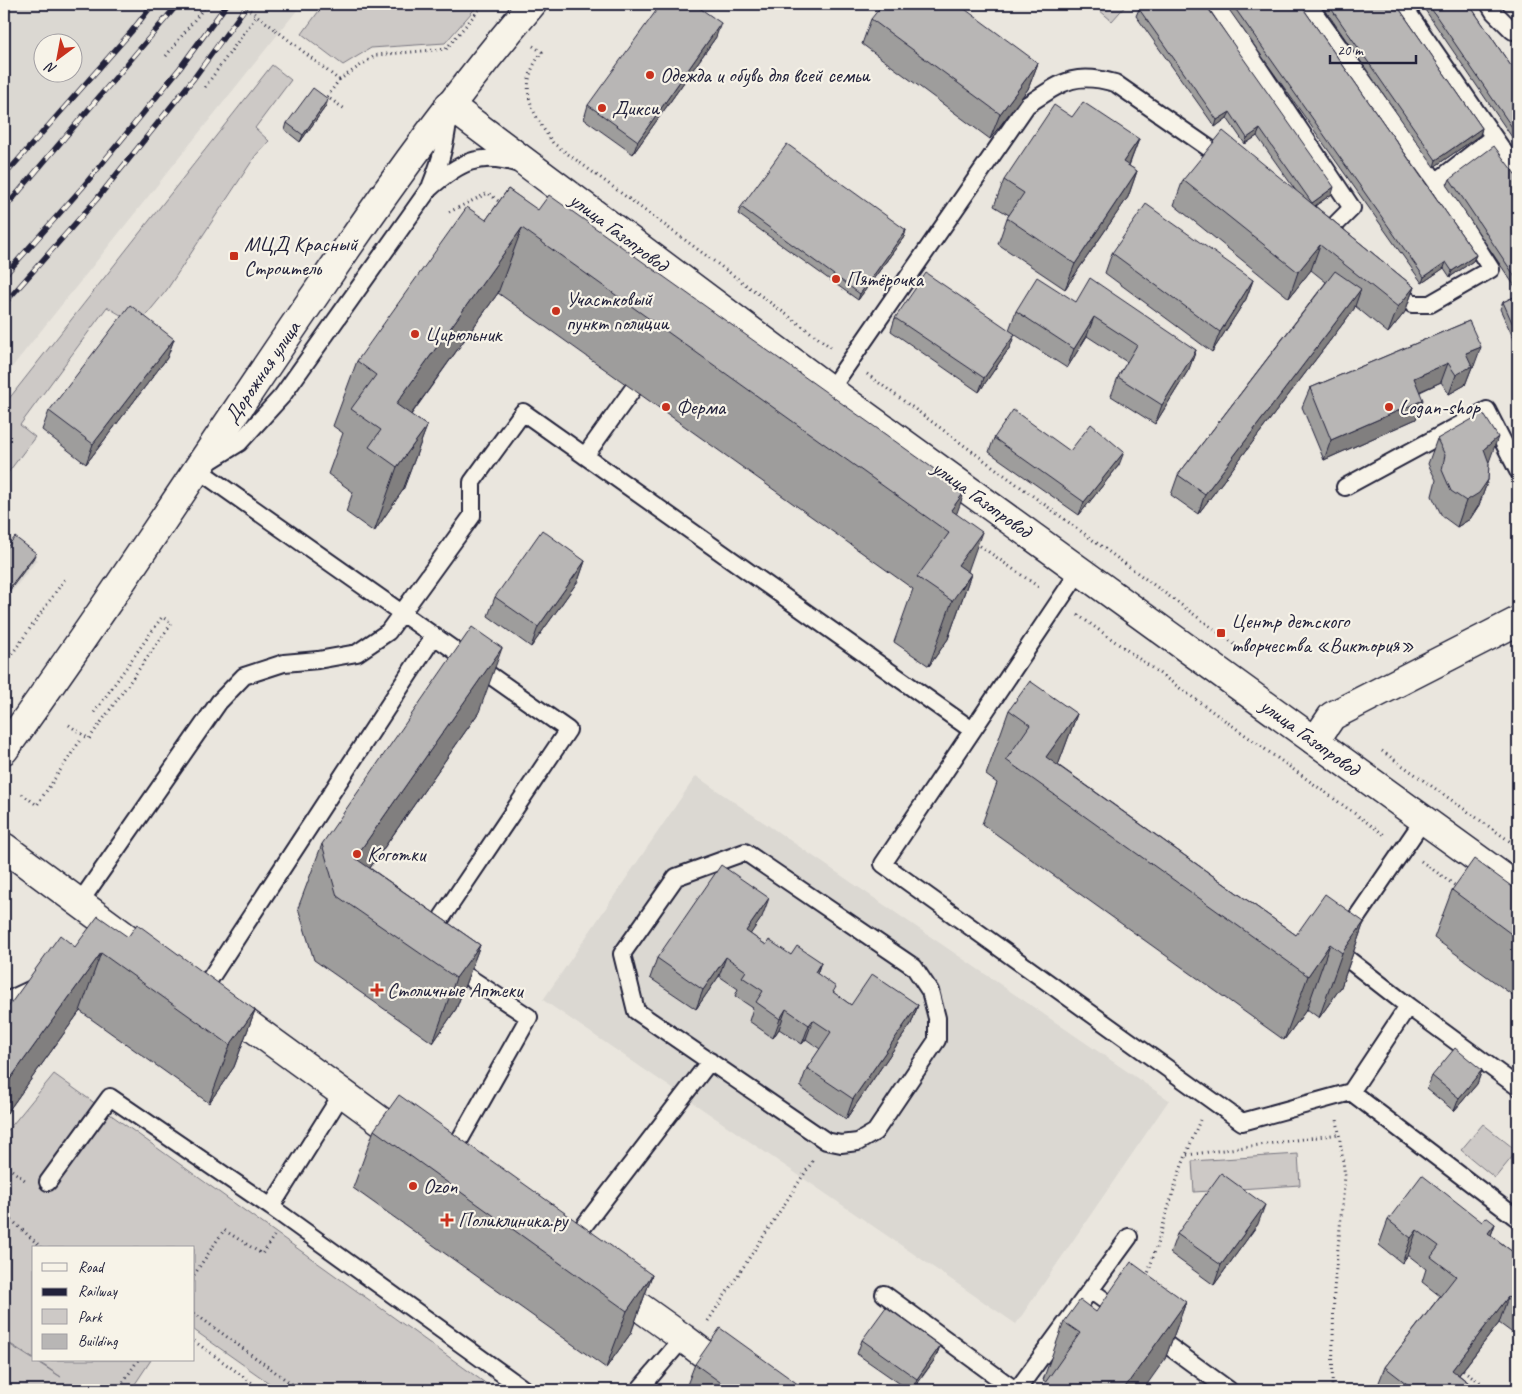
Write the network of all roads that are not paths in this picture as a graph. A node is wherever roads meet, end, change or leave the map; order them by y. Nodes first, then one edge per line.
1 (532, 4) edge
2 (1216, 4) edge
3 (1308, 4) edge
4 (1402, 4) edge
5 (1489, 4) edge
6 (1518, 31) edge
7 (449, 105) junction
8 (1492, 137) junction
9 (534, 168) junction
10 (1242, 170) edge
11 (1518, 172) edge
12 (1436, 182) junction
13 (429, 190) junction
14 (1314, 220) edge
15 (1329, 231) junction
16 (1343, 243) edge
17 (1384, 279) edge
18 (633, 389) dead end
19 (830, 390) junction
20 (584, 456) junction
21 (197, 469) junction
22 (1518, 471) edge
23 (1345, 487) dead end
24 (1080, 570) junction
25 (401, 613) junction
26 (1518, 621) edge
27 (434, 636) junction
28 (972, 730) junction
29 (1315, 741) junction
30 (4, 750) edge
31 (1424, 819) junction
32 (4, 847) edge
33 (1518, 888) edge
34 (80, 902) junction
35 (131, 947) edge
36 (179, 974) edge
37 (46, 982) edge
38 (202, 991) junction
39 (4, 1002) edge
40 (1408, 1006) junction
41 (710, 1062) junction
42 (1518, 1087) edge
43 (343, 1092) junction
44 (1351, 1092) junction
45 (452, 1173) joint
46 (48, 1182) dead end
47 (271, 1207) junction
48 (1518, 1219) edge
49 (1130, 1237) dead end
50 (570, 1257) joint
51 (1090, 1290) junction
52 (884, 1294) dead end
53 (688, 1341) junction
54 (525, 1390) edge
55 (640, 1390) edge
56 (752, 1390) edge
57 (1016, 1390) edge
58 (1230, 1390) edge

1 - 7 street, Дорожная улица
2 - 15 lane
3 - 12 lane
4 - 8 lane
5 - 6 lane
7 - 9 street, улица Газопровод
7 - 13 lane
7 - 21 street, Дорожная улица
8 - 11 lane
8 - 12 lane
9 - 13 lane
9 - 19 street, улица Газопровод
10 - 19 lane
12 - 17 lane
13 - 21 lane
14 - 15 lane
15 - 16 lane
18 - 20 lane
19 - 24 street, улица Газопровод
20 - 25 lane
20 - 28 lane
21 - 25 lane
21 - 30 street, Дорожная улица
22 - 23 lane
24 - 28 lane
24 - 29 street, улица Газопровод
25 - 27 lane
25 - 34 lane
26 - 29 street
27 - 38 lane
27 - 45 lane
28 - 44 lane
29 - 31 street, улица Газопровод
31 - 33 street, улица Газопровод
31 - 40 lane
32 - 34 street
34 - 35 street
36 - 38 street
37 - 39 lane
38 - 43 street
40 - 42 lane
40 - 44 lane
41 - 41 lane
41 - 50 lane
43 - 45 street
43 - 47 lane
44 - 48 lane
46 - 47 lane
47 - 54 lane
49 - 51 lane
50 - 53 street
51 - 57 lane
51 - 58 lane
52 - 57 lane
53 - 55 lane
53 - 56 street

